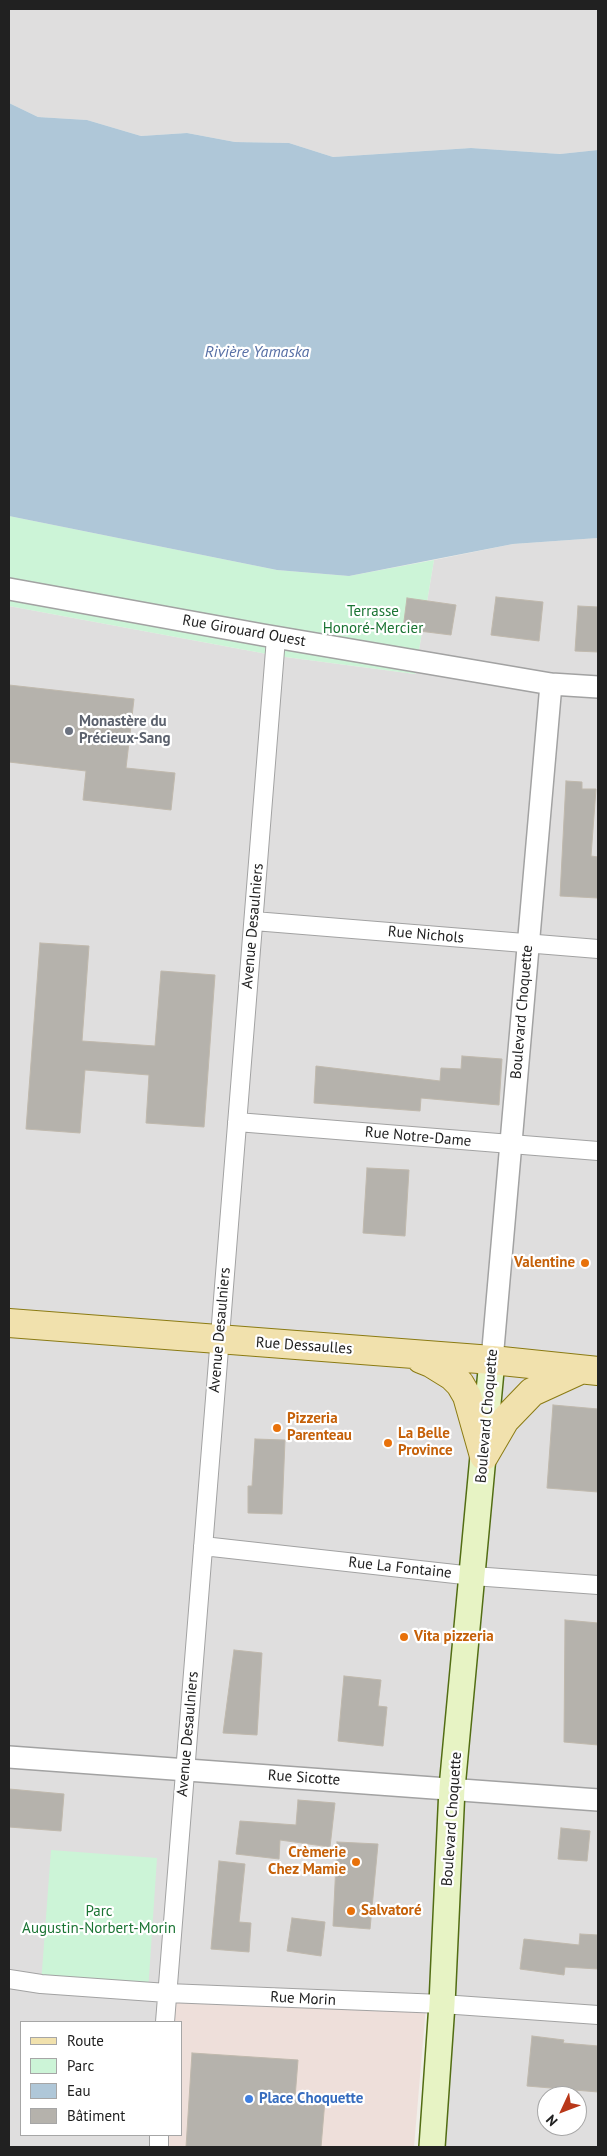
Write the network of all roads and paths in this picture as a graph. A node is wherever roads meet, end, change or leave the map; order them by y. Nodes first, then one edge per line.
1 (9, 589) edge
2 (276, 638) junction
3 (551, 684) junction
4 (598, 687) edge
5 (254, 921) junction
6 (528, 943) junction
7 (598, 949) edge
8 (237, 1122) junction
9 (511, 1144) junction
10 (598, 1151) edge
11 (9, 1323) edge
12 (220, 1339) junction
13 (407, 1354) junction
14 (492, 1360) junction
15 (590, 1370) edge
16 (484, 1456) junction
17 (203, 1546) junction
18 (473, 1576) junction
19 (598, 1585) edge
20 (9, 1757) edge
21 (185, 1769) junction
22 (452, 1788) junction
23 (598, 1800) edge
24 (9, 1979) edge
25 (167, 1993) junction
26 (442, 2004) junction
27 (598, 2015) edge
28 (164, 2021) edge
29 (432, 2147) edge

1 - 2 street, Rue Girouard Ouest
2 - 3 street, Rue Girouard Ouest
2 - 5 street, Avenue Desaulniers
3 - 4 street, Rue Girouard Ouest
3 - 6 street, Boulevard Choquette
5 - 6 street, Rue Nichols
5 - 8 street, Avenue Desaulniers
6 - 7 street, Rue Nichols
6 - 9 street, Boulevard Choquette
8 - 9 street, Rue Notre-Dame
8 - 12 street, Avenue Desaulniers
9 - 10 street, Rue Notre-Dame
9 - 14 street, Boulevard Choquette
11 - 12 main road, Rue Dessaulles
12 - 13 main road, Rue Dessaulles
12 - 17 street, Avenue Desaulniers
13 - 14 main road, Rue Dessaulles
13 - 16 main road
14 - 15 main road, Rue Dessaulles
14 - 16 main road, Boulevard Choquette
15 - 16 main road
16 - 18 main road, Boulevard Choquette
17 - 18 street, Rue La Fontaine
17 - 21 street, Avenue Desaulniers
18 - 19 street, Rue La Fontaine
18 - 22 main road, Boulevard Choquette
20 - 21 street, Rue Sicotte
21 - 22 street, Rue Sicotte
21 - 25 street, Avenue Desaulniers
22 - 23 street, Rue Sicotte
22 - 26 main road, Boulevard Choquette
24 - 25 street, Rue Morin
25 - 26 street, Rue Morin
25 - 28 street, Avenue Desaulniers
26 - 27 street, Rue Morin
26 - 29 main road, Boulevard Choquette

